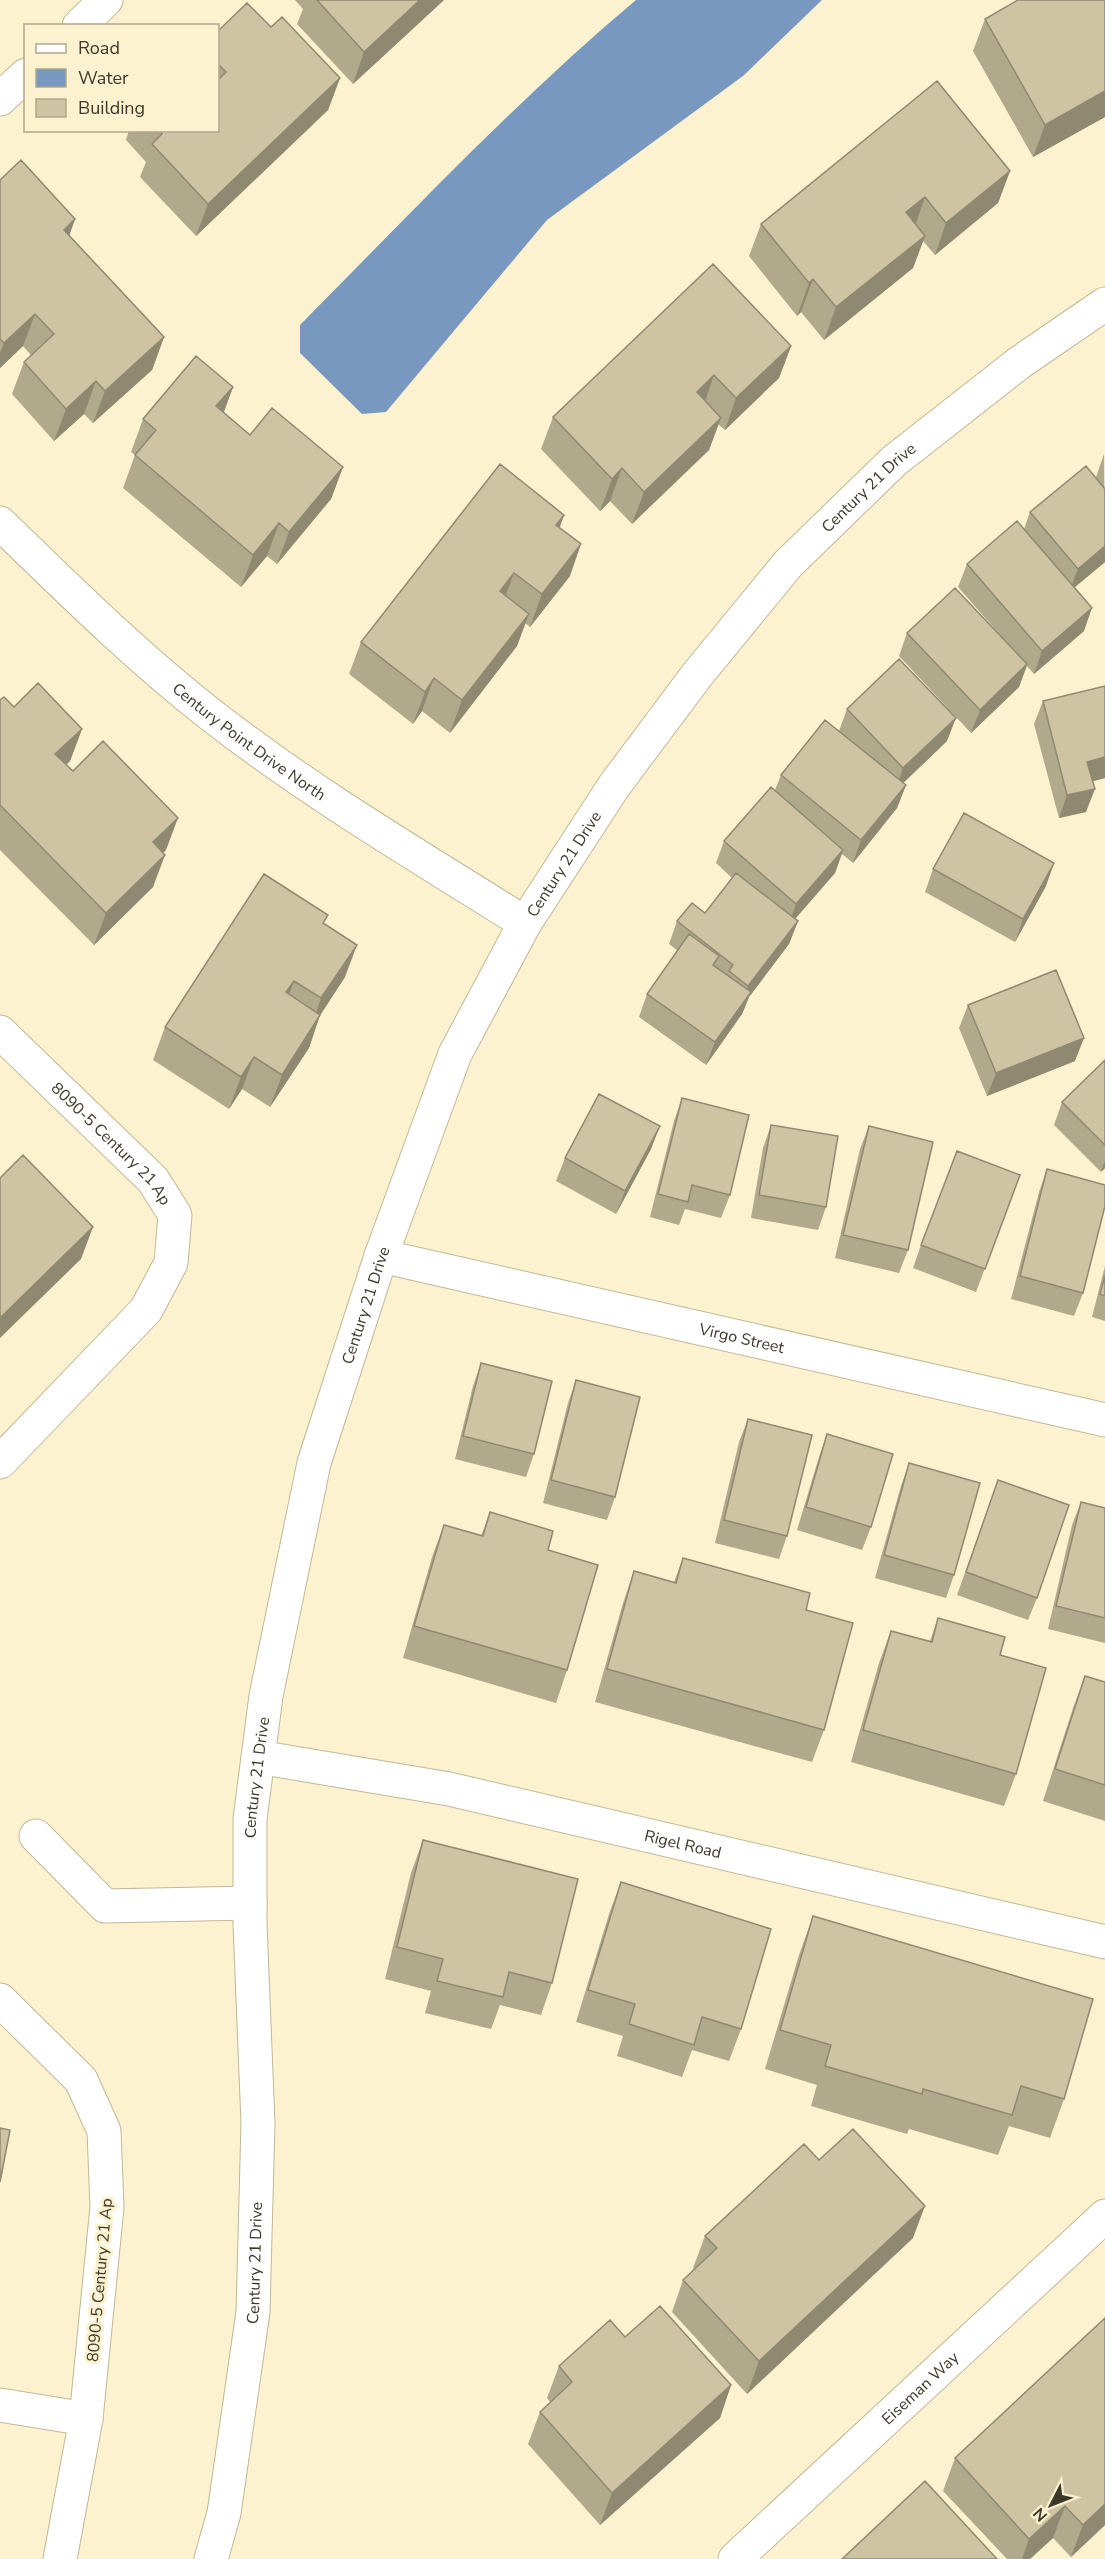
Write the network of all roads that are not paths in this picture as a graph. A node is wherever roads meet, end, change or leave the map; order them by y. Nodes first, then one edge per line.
1 (106, 0) edge
2 (81, 24) edge
3 (24, 77) edge
4 (0, 99) edge
5 (1105, 304) edge
6 (0, 524) edge
7 (525, 923) junction
8 (0, 1032) edge
9 (381, 1256) junction
10 (1105, 1420) edge
11 (0, 1462) edge
12 (258, 1757) junction
13 (36, 1836) dead end
14 (250, 1903) junction
15 (1105, 1942) edge
16 (0, 2000) edge
17 (1105, 2216) edge
18 (0, 2405) edge
19 (86, 2419) junction
20 (60, 2559) edge
21 (211, 2559) edge
22 (735, 2559) edge

1 - 2 street
3 - 4 street
5 - 7 street, Century 21 Drive
6 - 7 street, Century Point Drive North
7 - 9 street, Century 21 Drive
8 - 11 street, 8090-5 Century 21 Ap
9 - 10 street, Virgo Street
9 - 12 street, Century 21 Drive
12 - 14 street, Century 21 Drive
12 - 15 street, Rigel Road
13 - 14 street
14 - 21 street, Century 21 Drive
16 - 19 street, 8090-5 Century 21 Ap
17 - 22 street, Eiseman Way
18 - 19 street
19 - 20 street, 8090-5 Century 21 Ap

